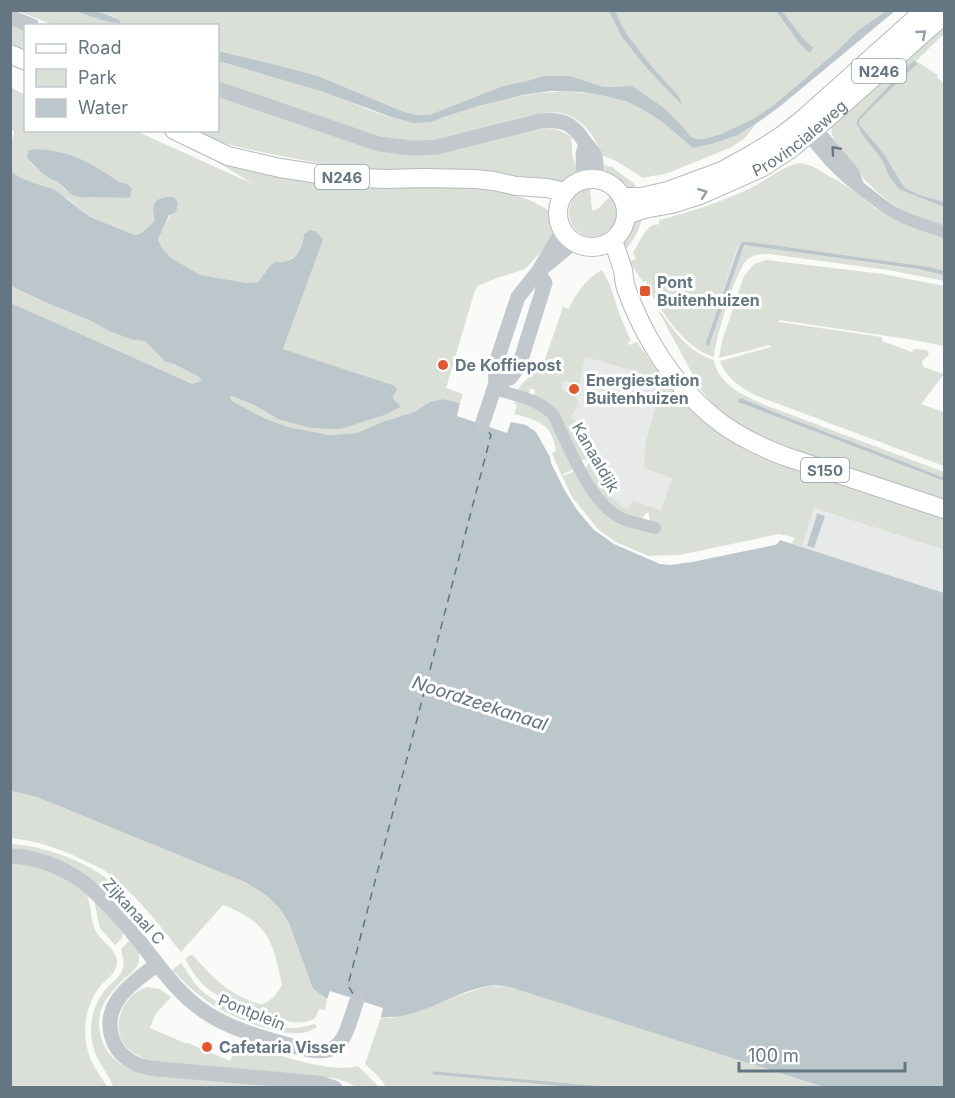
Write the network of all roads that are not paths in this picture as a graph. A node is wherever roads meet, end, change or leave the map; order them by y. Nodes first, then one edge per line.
1 (926, 10) edge
2 (945, 15) edge
3 (10, 17) edge
4 (27, 24) edge
5 (219, 89) edge
6 (808, 128) junction
7 (178, 132) edge
8 (590, 180) junction
9 (622, 197) junction
10 (563, 200) junction
11 (626, 215) junction
12 (945, 232) edge
13 (569, 236) junction
14 (607, 242) junction
15 (538, 272) junction
16 (495, 386) junction
17 (482, 425) dead end
18 (945, 509) edge
19 (655, 528) dead end
20 (10, 856) edge
21 (157, 964) junction
22 (357, 1000) dead end
23 (335, 1088) edge

1 - 6 main road, Provincialeweg / N246
6 -> 2 main road, Provincialeweg / N246
3 - 4 street
5 - 8 street
6 - 9 main road, Provincialeweg / N246
11 -> 6 main road, Provincialeweg / N246
6 - 12 street
7 - 10 main road, N246
8 - 9 main road
8 - 10 main road
9 - 11 main road
10 - 13 main road
11 - 14 main road
13 - 14 main road
13 - 15 street
14 - 18 main road, S150
15 - 16 street
15 - 16 street
16 - 17 street
16 - 19 street, Kanaaldijk
20 - 21 street, Zijkanaal C
21 - 22 street, Pontplein
21 - 23 street, Zijkanaal C

